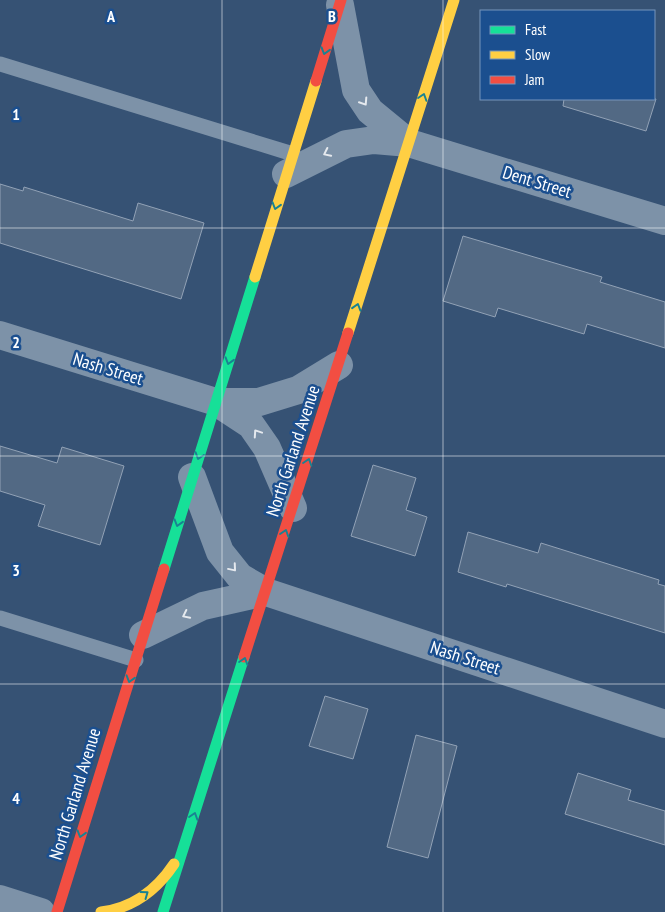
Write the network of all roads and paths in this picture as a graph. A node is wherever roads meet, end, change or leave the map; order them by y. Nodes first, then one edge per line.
1 (454, 0) edge
2 (340, 2) edge
3 (0, 64) edge
4 (409, 143) junction
5 (290, 164) junction
6 (665, 222) edge
7 (0, 336) edge
8 (339, 365) junction
9 (216, 402) junction
10 (192, 477) junction
11 (293, 508) junction
12 (266, 592) junction
13 (0, 618) edge
14 (140, 647) junction
15 (665, 724) edge
16 (184, 847) junction
17 (0, 899) edge
18 (41, 912) edge
19 (57, 912) edge
20 (101, 912) edge
21 (163, 912) edge

4 -> 1 main road, North Garland Avenue
2 -> 4 street, Dent Street
2 -> 5 main road, North Garland Avenue
3 - 5 lane
4 -> 5 street, Dent Street
4 - 6 street, Dent Street
8 -> 4 main road, North Garland Avenue
5 -> 9 main road, North Garland Avenue
7 - 9 street, Nash Street
8 - 9 street, Nash Street
11 -> 8 main road, North Garland Avenue
9 -> 10 main road, North Garland Avenue
11 -> 9 street, Nash Street
10 -> 12 street, Nash Street
10 -> 14 main road, North Garland Avenue
12 -> 11 main road, North Garland Avenue
12 -> 14 street
12 - 15 street, Nash Street
16 -> 12 main road, North Garland Avenue
13 - 14 lane
14 -> 19 main road, North Garland Avenue
20 -> 16 main road
16 - 21 main road, North Garland Avenue
17 - 18 street

